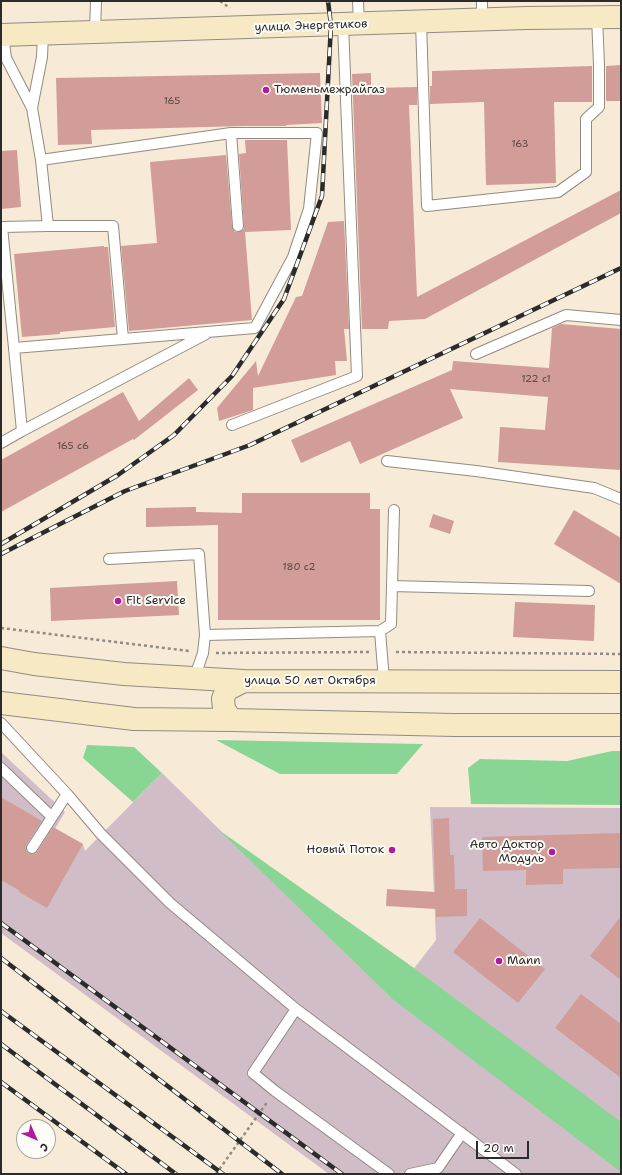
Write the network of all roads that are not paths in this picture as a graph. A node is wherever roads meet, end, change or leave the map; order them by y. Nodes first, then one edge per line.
1 (96, 1) edge
2 (358, 1) edge
3 (482, 11) edge
4 (597, 17) junction
5 (621, 17) edge
6 (421, 22) junction
7 (351, 24) junction
8 (95, 32) junction
9 (43, 34) junction
10 (2, 35) edge
11 (32, 108) junction
12 (231, 133) junction
13 (42, 160) junction
14 (48, 226) junction
15 (238, 226) dead end
16 (621, 320) edge
17 (210, 332) junction
18 (123, 339) junction
19 (14, 348) junction
20 (476, 354) dead end
21 (232, 425) dead end
22 (22, 431) junction
23 (1, 443) edge
24 (387, 461) dead end
25 (621, 499) edge
26 (394, 510) dead end
27 (109, 559) dead end
28 (392, 586) junction
29 (589, 591) dead end
30 (380, 631) junction
31 (205, 635) junction
32 (1, 658) edge
33 (194, 679) junction
34 (244, 681) junction
35 (384, 681) junction
36 (621, 682) edge
37 (1, 703) edge
38 (231, 720) junction
39 (1, 723) edge
40 (621, 725) edge
41 (1, 768) edge
42 (67, 794) junction
43 (52, 817) junction
44 (32, 848) dead end
45 (296, 1009) junction
46 (462, 1133) junction
47 (389, 1174) edge
48 (410, 1174) edge
49 (516, 1174) edge

1 - 8 lane
2 - 7 lane
3 - 4 main road, улица Энергетиков
3 - 6 main road, улица Энергетиков
4 - 5 main road, улица Энергетиков
4 - 6 lane
6 - 7 main road, улица Энергетиков
7 - 8 main road, улица Энергетиков
7 - 21 lane
8 - 9 main road, улица Энергетиков
9 - 10 main road, улица Энергетиков
9 - 11 lane
10 - 11 lane
11 - 13 lane
12 - 13 lane
12 - 15 lane
12 - 17 lane
13 - 14 lane
14 - 18 lane
14 - 19 lane
16 - 20 lane
17 - 18 lane
17 - 22 lane
18 - 19 lane
19 - 22 lane
22 - 23 lane
24 - 25 lane
26 - 28 lane
27 - 31 lane
28 - 29 lane
28 - 30 lane
30 - 31 lane
30 - 35 lane
31 - 33 lane
32 - 33 main road, улица 50 лет Октября
33 - 34 main road, улица 50 лет Октября
34 - 35 main road, улица 50 лет Октября
34 - 38 main road
35 - 36 main road, улица 50 лет Октября
37 - 38 main road
38 - 40 main road
39 - 42 lane
41 - 43 lane
42 - 43 lane
42 - 45 lane
43 - 44 lane
45 - 46 lane
45 - 47 lane
46 - 48 lane
46 - 49 lane

